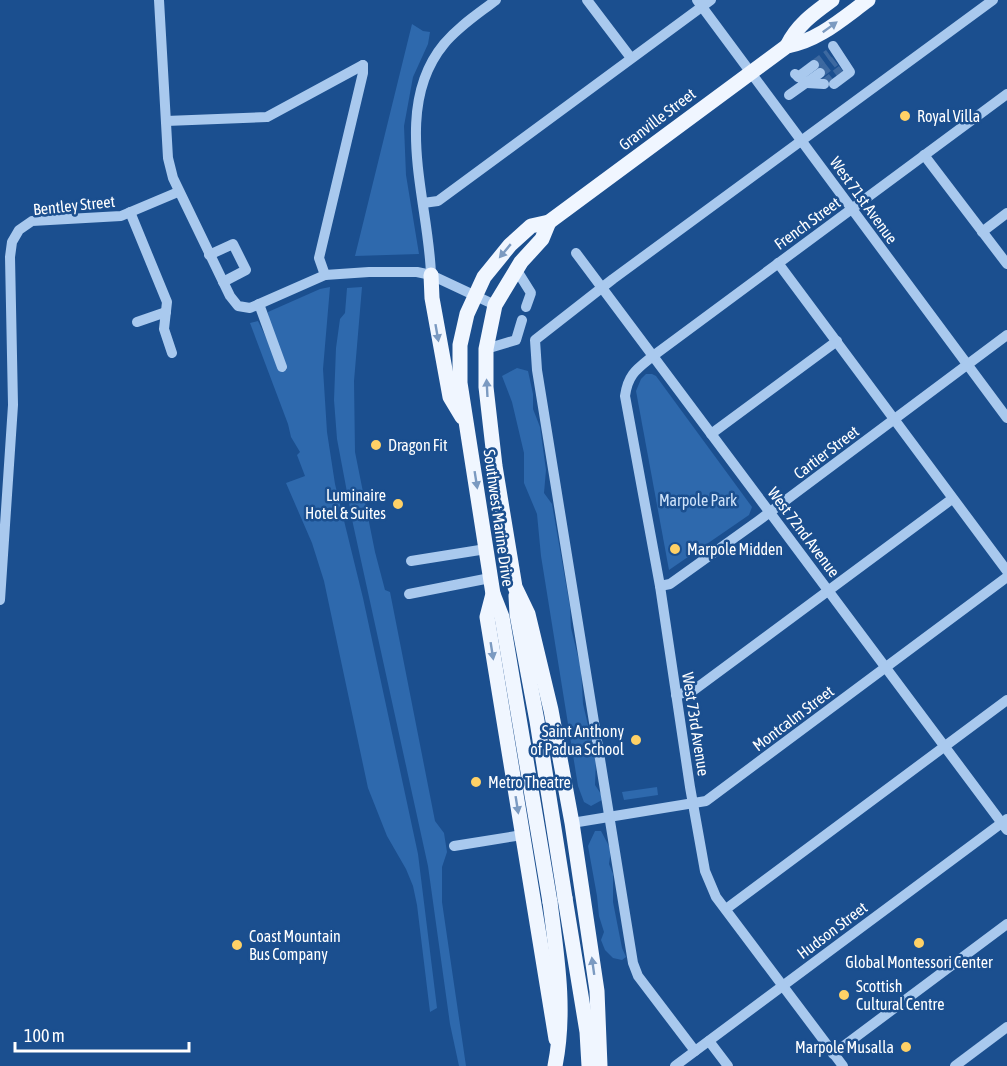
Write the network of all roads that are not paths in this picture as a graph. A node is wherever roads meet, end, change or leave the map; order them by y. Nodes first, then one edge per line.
1 (159, 0) edge
2 (496, 0) edge
3 (587, 0) edge
4 (832, 0) edge
5 (868, 0) edge
6 (993, 0) edge
7 (703, 2) edge
8 (787, 46) junction
9 (631, 57) junction
10 (838, 58) dead end
11 (817, 69) tunnel mouth
12 (750, 72) junction
13 (800, 78) junction
14 (1007, 94) edge
15 (789, 95) dead end
16 (166, 121) junction
17 (801, 141) junction
18 (924, 155) junction
19 (178, 192) junction
20 (423, 203) junction
21 (852, 209) junction
22 (1007, 213) edge
23 (125, 214) junction
24 (549, 222) junction
25 (125, 228) dead end
26 (982, 232) junction
27 (576, 253) dead end
28 (209, 255) junction
29 (778, 263) junction
30 (1007, 264) edge
31 (516, 269) junction
32 (325, 275) junction
33 (431, 275) junction
34 (223, 282) junction
35 (602, 288) junction
36 (475, 296) junction
37 (259, 304) junction
38 (495, 305) junction
39 (526, 307) dead end
40 (166, 312) junction
41 (522, 320) dead end
42 (136, 322) dead end
43 (1007, 335) edge
44 (837, 341) junction
45 (486, 349) junction
46 (172, 353) dead end
47 (653, 356) junction
48 (967, 365) junction
49 (282, 368) dead end
50 (1007, 418) edge
51 (894, 420) junction
52 (466, 423) junction
53 (711, 434) junction
54 (952, 499) junction
55 (770, 513) junction
56 (486, 549) junction
57 (411, 561) dead end
58 (1007, 571) edge
59 (1007, 577) edge
60 (490, 578) junction
61 (660, 586) junction
62 (515, 588) junction
63 (829, 590) junction
64 (409, 594) dead end
65 (493, 594) junction
66 (0, 600) edge
67 (885, 668) junction
68 (676, 695) junction
69 (1007, 700) edge
70 (944, 747) junction
71 (693, 804) junction
72 (609, 817) junction
73 (572, 823) junction
74 (1005, 824) edge
75 (522, 835) junction
76 (454, 846) dead end
77 (726, 909) junction
78 (1007, 924) edge
79 (783, 986) junction
80 (597, 991) junction
81 (549, 999) junction
82 (1007, 1027) edge
83 (709, 1041) junction
84 (694, 1051) junction
85 (833, 1054) junction
86 (555, 1066) edge
87 (561, 1066) edge
88 (589, 1066) edge
89 (600, 1066) edge
90 (675, 1066) edge
91 (728, 1066) edge
92 (843, 1066) edge
93 (955, 1066) edge

1 - 16 street
2 - 20 street
3 - 9 street
4 - 8 main road, Granville Street
8 -> 5 main road, Granville Street
6 - 17 street
7 - 9 street
7 - 12 street, West 71st Avenue
8 - 12 main road, Granville Street
9 - 20 street
10 - 13 street
11 - 13 street
12 - 17 street, West 71st Avenue
12 - 24 main road, Granville Street
13 - 15 street
14 - 18 street, French Street
16 - 19 street
16 - 32 street
17 - 21 street, West 71st Avenue
17 - 35 street
18 - 21 street, French Street
18 - 26 street
19 - 23 street, Bentley Street
19 - 28 street
20 - 33 street
21 - 29 street, French Street
21 - 48 street, West 71st Avenue
22 - 26 street
23 - 25 street
23 - 40 street
23 - 66 street, Bentley Street
24 - 31 main road, Granville Street
24 -> 36 main road, Granville Street
26 - 30 street
27 - 35 street, West 72nd Avenue
28 - 34 street
28 - 34 street
29 - 44 street
29 - 47 street, French Street
31 - 38 main road, Granville Street
31 - 39 street
32 - 33 street
32 - 37 street
33 - 36 street
33 -> 52 main road
34 - 37 street
35 - 47 street, West 72nd Avenue
35 - 72 street
36 - 38 street
36 - 52 main road, Southwest Marine Drive
37 - 49 street
38 - 45 main road, Southwest Marine Drive
40 - 42 street
40 - 46 street
41 - 45 street
43 - 48 street, Cartier Street
44 - 51 street
44 - 53 street
62 -> 45 main road, Southwest Marine Drive
47 - 53 street, West 72nd Avenue
47 - 61 street, West 73rd Avenue
48 - 50 street, West 71st Avenue
48 - 51 street, Cartier Street
51 - 54 street
51 - 55 street, Cartier Street
52 -> 56 main road, Southwest Marine Drive
53 - 55 street, West 72nd Avenue
54 - 58 street
54 - 63 street
55 - 61 street, Cartier Street
55 - 63 street, West 72nd Avenue
56 - 57 street
56 - 60 main road, Southwest Marine Drive
59 - 67 street, Montcalm Street
60 - 64 street
60 - 65 main road, Southwest Marine Drive
61 - 68 street, West 73rd Avenue
62 - 73 main road, Southwest Marine Drive
62 - 88 main road, bridge
63 - 67 street, West 72nd Avenue
63 - 68 street
65 -> 75 main road, Southwest Marine Drive
65 - 86 main road, bridge
67 - 70 street, West 72nd Avenue
67 - 71 street, Montcalm Street
68 - 71 street, West 73rd Avenue
69 - 70 street
70 - 74 street, West 72nd Avenue
70 - 77 street
71 - 72 street, Montcalm Street
71 - 77 street, West 73rd Avenue
72 - 73 street, Montcalm Street
72 - 84 street
80 -> 73 main road, Southwest Marine Drive
74 - 79 street, Hudson Street
75 - 76 street
75 - 81 main road, Southwest Marine Drive
77 - 79 street, West 73rd Avenue
78 - 85 street
79 - 83 street, Hudson Street
79 - 85 street, West 73rd Avenue
80 - 81 street
80 - 89 main road, Southwest Marine Drive
81 - 87 main road, Southwest Marine Drive
82 - 93 street
83 - 84 street, Hudson Street
83 - 91 street
84 - 90 street, Hudson Street
85 - 92 street, West 73rd Avenue

